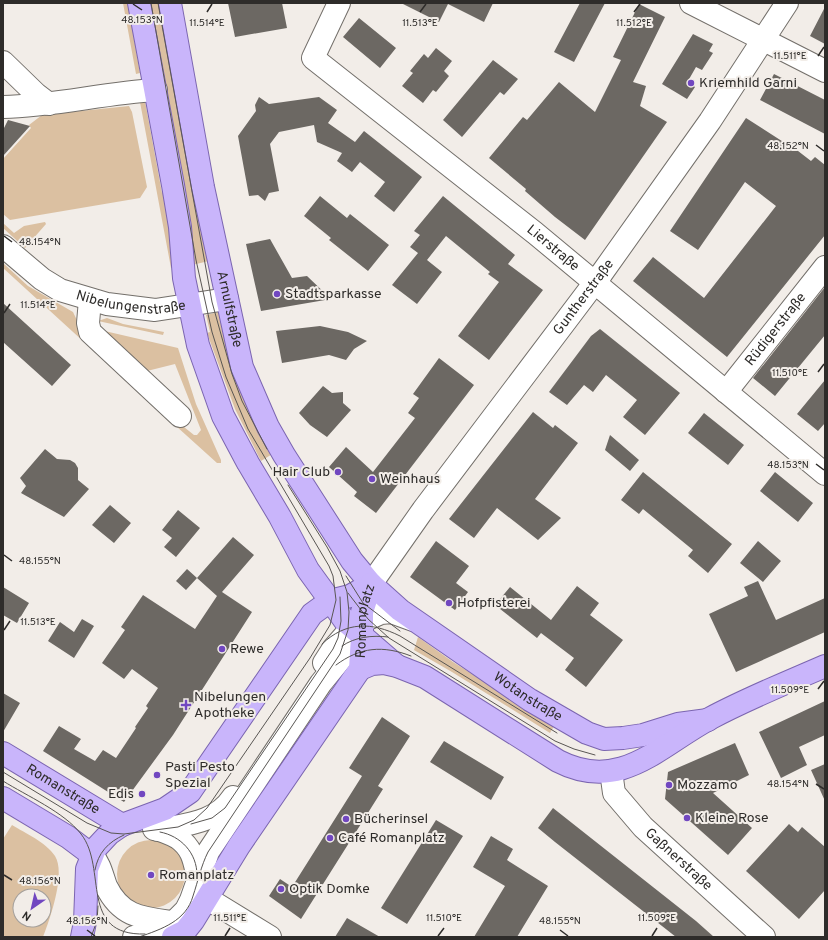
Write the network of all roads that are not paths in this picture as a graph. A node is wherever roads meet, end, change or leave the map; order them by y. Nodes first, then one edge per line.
1 (139, 3) edge
2 (170, 3) edge
3 (339, 3) edge
4 (691, 3) edge
5 (787, 3) edge
6 (763, 40) junction
7 (3, 62) edge
8 (825, 71) edge
9 (156, 90) junction
10 (49, 104) junction
11 (3, 107) edge
12 (3, 246) edge
13 (825, 267) edge
14 (595, 283) junction
15 (227, 299) junction
16 (90, 300) junction
17 (190, 306) junction
18 (726, 392) junction
19 (180, 416) dead end
20 (825, 474) edge
21 (308, 570) junction
22 (371, 584) junction
23 (414, 620) junction
24 (353, 627) junction
25 (301, 629) junction
26 (397, 666) junction
27 (825, 666) edge
28 (360, 669) junction
29 (708, 720) junction
30 (3, 753) edge
31 (611, 771) junction
32 (3, 798) edge
33 (122, 825) junction
34 (158, 830) junction
35 (92, 855) junction
36 (198, 878) junction
37 (208, 899) junction
38 (179, 928) edge
39 (82, 937) edge
40 (134, 937) edge
41 (270, 937) edge
42 (764, 937) edge

1 - 9 main road
2 - 15 main road, Arnulfstraße
3 - 14 street, Lierstraße
4 - 6 street
5 - 6 street, Guntherstraße
6 - 8 street
6 - 14 street, Guntherstraße
7 - 10 street
9 - 10 street
9 - 17 main road
10 - 11 street
12 - 16 street, Nibelungenstraße
13 - 18 street, Rüdigerstraße
14 - 18 street, Lierstraße
14 - 22 street, Guntherstraße
15 - 17 street, Nibelungenstraße
15 - 22 main road, Arnulfstraße
16 - 17 street, Nibelungenstraße
16 - 19 street
17 - 21 main road
18 - 20 street, Lierstraße
21 - 24 main road
21 - 25 main road
22 - 23 main road, Wotanstraße
22 - 24 main road, Romanplatz
22 - 24 main road, Romanplatz
23 - 24 street
23 - 29 main road, Wotanstraße
24 - 25 main road, Romanplatz
24 - 26 main road, Wotanstraße
24 - 28 main road, Romanplatz
24 - 34 street
24 - 36 street
25 - 33 main road, Romanplatz
26 - 28 main road, Wotanstraße
26 - 31 main road, Wotanstraße
27 - 29 main road, Wotanstraße
28 - 37 main road, Romanplatz
29 - 31 main road, Wotanstraße
30 - 33 main road, Romanstraße
31 - 42 street, Gaßnerstraße
32 - 35 main road
33 - 34 street
33 - 35 main road, Romanplatz
34 - 36 street
35 - 38 street
35 - 39 main road
36 - 37 street
36 - 38 street
37 - 38 main road, Romanplatz
37 - 41 street
38 - 40 street

